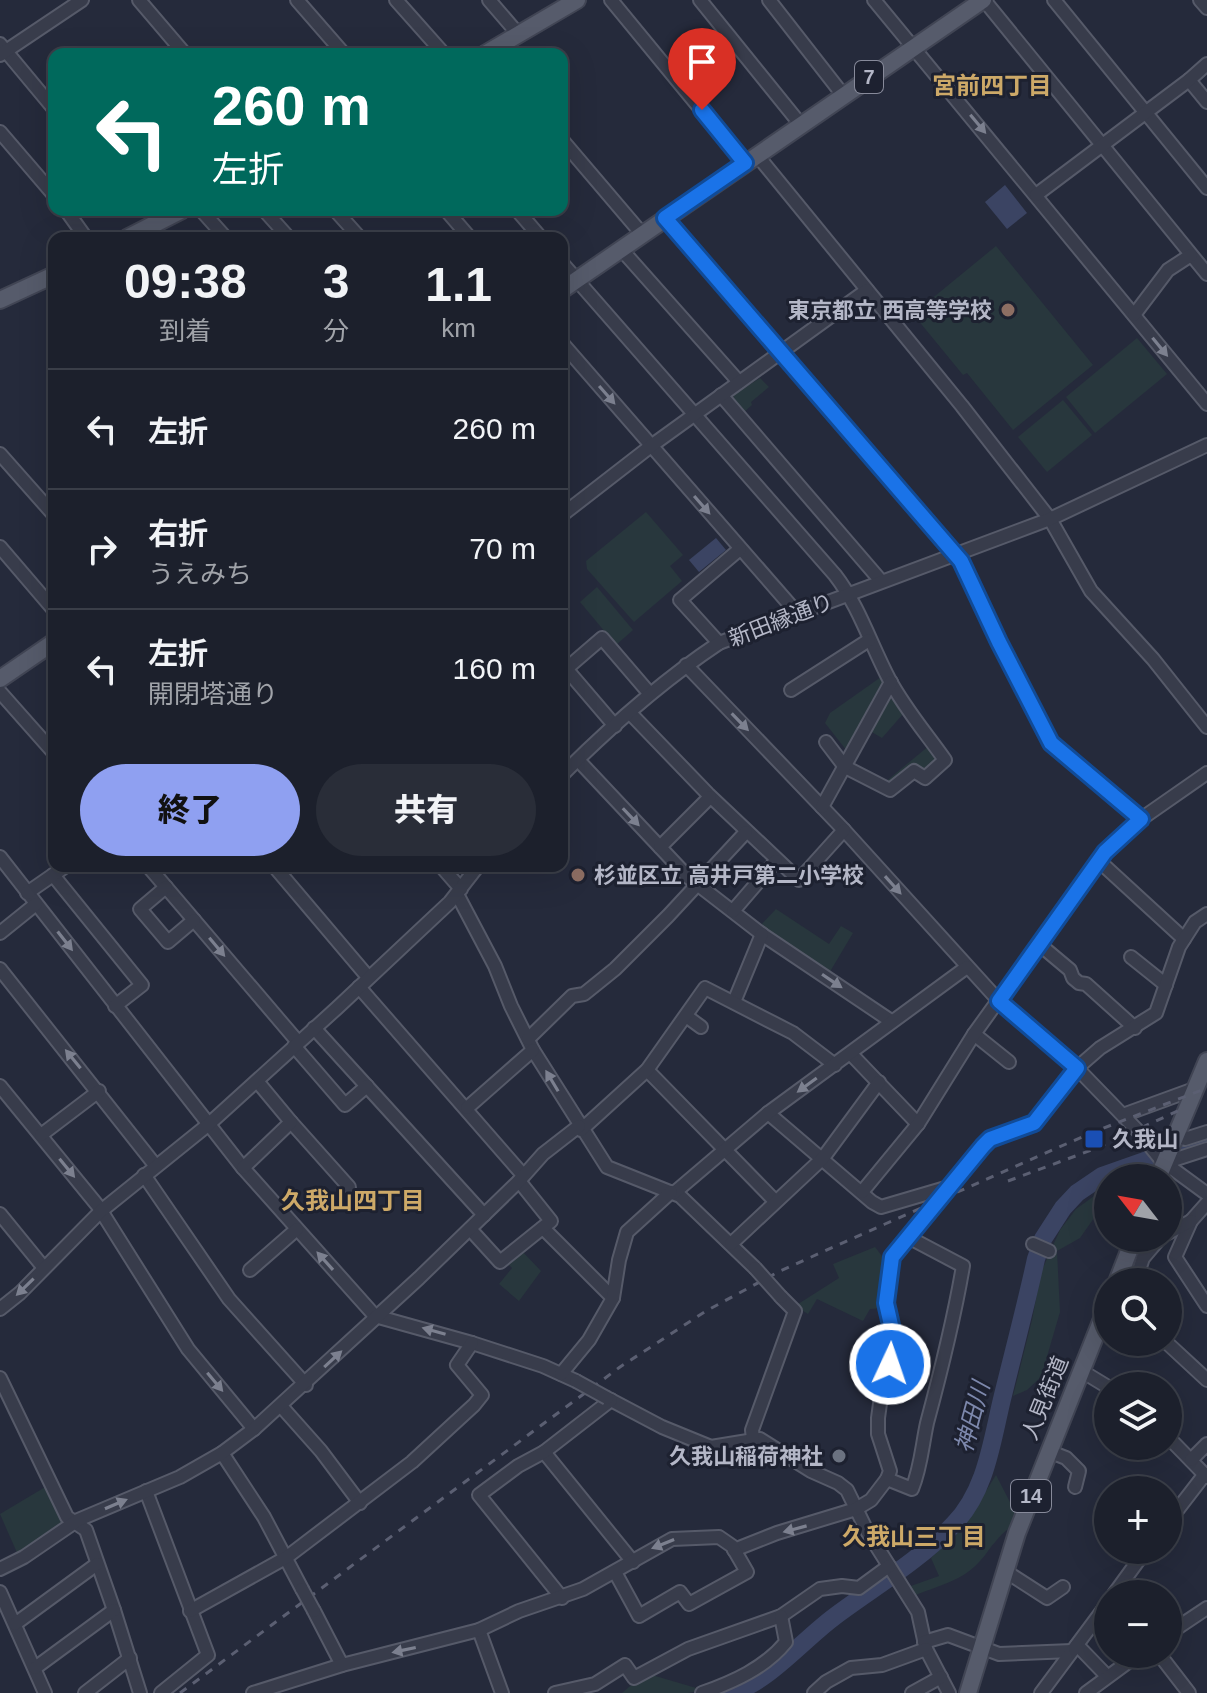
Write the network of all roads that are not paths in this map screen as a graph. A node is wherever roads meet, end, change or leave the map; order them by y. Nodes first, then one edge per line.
1 (82, 0) edge
2 (139, 0) edge
3 (297, 0) edge
4 (396, 0) edge
5 (489, 0) edge
6 (577, 0) edge
7 (611, 0) edge
8 (700, 0) edge
9 (769, 0) edge
10 (875, 0) edge
11 (983, 0) edge
12 (1054, 0) edge
13 (1200, 0) edge
14 (1207, 8) edge
15 (519, 35) junction
16 (914, 46) junction
17 (180, 48) edge
18 (339, 48) edge
19 (439, 48) edge
20 (497, 48) edge
21 (2, 50) edge
22 (1207, 64) edge
23 (1189, 80) junction
24 (843, 95) junction
25 (48, 102) edge
26 (1207, 102) edge
27 (1146, 111) junction
28 (801, 125) junction
29 (0, 132) edge
30 (1102, 146) junction
31 (568, 147) edge
32 (751, 159) junction
33 (48, 188) edge
34 (1207, 188) edge
35 (1036, 195) junction
36 (170, 216) edge
37 (206, 216) edge
38 (269, 216) edge
39 (340, 216) edge
40 (451, 216) edge
41 (522, 216) edge
42 (665, 218) junction
43 (139, 232) edge
44 (221, 232) edge
45 (284, 232) edge
46 (355, 232) edge
47 (465, 232) edge
48 (536, 232) edge
49 (642, 234) junction
50 (621, 249) junction
51 (1201, 263) edge
52 (568, 270) edge
53 (48, 278) edge
54 (577, 280) junction
55 (568, 286) edge
56 (867, 290) junction
57 (1, 298) edge
58 (1134, 315) junction
59 (568, 350) edge
60 (781, 352) junction
61 (739, 382) junction
62 (721, 395) junction
63 (1207, 404) edge
64 (695, 415) junction
65 (1207, 445) edge
66 (651, 446) junction
67 (0, 454) edge
68 (48, 508) edge
69 (568, 510) edge
70 (1050, 519) junction
71 (0, 547) edge
72 (740, 549) junction
73 (955, 554) junction
74 (881, 581) junction
75 (850, 594) junction
76 (48, 603) edge
77 (797, 613) junction
78 (869, 640) junction
79 (719, 643) junction
80 (48, 646) edge
81 (568, 663) edge
82 (686, 665) junction
83 (568, 671) edge
84 (0, 679) edge
85 (891, 682) junction
86 (791, 690) dead end
87 (0, 692) edge
88 (650, 694) junction
89 (630, 713) junction
90 (615, 726) junction
91 (1207, 727) edge
92 (826, 742) dead end
93 (48, 746) edge
94 (578, 760) junction
95 (568, 767) edge
96 (845, 767) junction
97 (1207, 773) edge
98 (710, 797) junction
99 (822, 807) junction
100 (1141, 819) junction
101 (844, 830) junction
102 (746, 832) junction
103 (660, 847) junction
104 (0, 857) edge
105 (776, 861) junction
106 (1099, 861) junction
107 (57, 872) edge
108 (153, 872) edge
109 (279, 872) edge
110 (445, 872) edge
111 (474, 872) edge
112 (53, 875) junction
113 (697, 885) junction
114 (166, 887) junction
115 (459, 892) junction
116 (27, 893) junction
117 (36, 904) junction
118 (733, 911) junction
119 (1207, 914) edge
120 (194, 920) junction
121 (0, 933) edge
122 (762, 934) junction
123 (1184, 939) junction
124 (1039, 944) junction
125 (1131, 957) dead end
126 (967, 967) junction
127 (0, 969) edge
128 (364, 982) junction
129 (1166, 985) junction
130 (999, 1001) junction
131 (734, 1002) junction
132 (115, 1006) junction
133 (686, 1016) junction
134 (891, 1021) junction
135 (701, 1027) dead end
136 (314, 1028) junction
137 (1135, 1028) junction
138 (974, 1034) junction
139 (296, 1044) junction
140 (531, 1045) junction
141 (851, 1054) junction
142 (1207, 1061) edge
143 (1009, 1062) dead end
144 (835, 1065) junction
145 (1077, 1068) junction
146 (647, 1070) junction
147 (257, 1081) junction
148 (879, 1082) junction
149 (0, 1086) edge
150 (367, 1086) junction
151 (1197, 1088) junction
152 (99, 1091) junction
153 (467, 1108) junction
154 (768, 1113) junction
155 (1123, 1115) junction
156 (291, 1122) junction
157 (209, 1124) junction
158 (918, 1124) junction
159 (580, 1128) junction
160 (1207, 1132) edge
161 (41, 1135) junction
162 (1207, 1149) edge
163 (723, 1150) junction
164 (1161, 1154) edge
165 (823, 1158) junction
166 (155, 1165) junction
167 (243, 1168) junction
168 (144, 1175) junction
169 (521, 1178) junction
170 (952, 1186) junction
171 (349, 1187) dead end
172 (862, 1192) junction
173 (673, 1193) junction
174 (1207, 1194) edge
175 (775, 1201) junction
176 (1207, 1203) edge
177 (101, 1211) junction
178 (0, 1214) edge
179 (484, 1215) junction
180 (1191, 1221) junction
181 (1182, 1226) edge
182 (543, 1228) junction
183 (297, 1229) junction
184 (470, 1229) junction
185 (908, 1237) junction
186 (731, 1244) junction
187 (1033, 1244) dead end
188 (1049, 1251) dead end
189 (44, 1268) junction
190 (250, 1270) dead end
191 (613, 1298) junction
192 (1207, 1306) edge
193 (0, 1309) edge
194 (379, 1317) junction
195 (1094, 1337) edge
196 (472, 1343) junction
197 (1181, 1356) edge
198 (1080, 1370) junction
199 (561, 1374) junction
200 (0, 1378) edge
201 (1094, 1378) edge
202 (1207, 1380) edge
203 (306, 1385) junction
204 (609, 1399) junction
205 (281, 1406) junction
206 (254, 1429) junction
207 (753, 1439) junction
208 (1207, 1444) edge
209 (1048, 1451) junction
210 (1182, 1451) edge
211 (544, 1452) junction
212 (222, 1453) junction
213 (1191, 1460) junction
214 (1206, 1476) edge
215 (887, 1479) junction
216 (1075, 1487) dead end
217 (146, 1491) junction
218 (360, 1503) junction
219 (1182, 1505) edge
220 (856, 1509) junction
221 (74, 1524) junction
222 (734, 1550) junction
223 (287, 1557) junction
224 (633, 1562) junction
225 (97, 1564) junction
226 (0, 1569) edge
227 (892, 1570) junction
228 (1005, 1571) junction
229 (615, 1572) junction
230 (1063, 1587) dead end
231 (0, 1592) edge
232 (562, 1598) junction
233 (1207, 1608) edge
234 (114, 1610) junction
235 (190, 1611) junction
236 (781, 1616) junction
237 (1094, 1622) edge
238 (15, 1624) junction
239 (1182, 1625) edge
240 (479, 1630) junction
241 (925, 1646) junction
242 (1075, 1648) junction
243 (981, 1649) junction
244 (130, 1658) junction
245 (342, 1665) junction
246 (35, 1668) junction
247 (1119, 1668) edge
248 (1170, 1668) edge
249 (1107, 1676) junction
250 (941, 1677) junction
251 (45, 1693) edge
252 (85, 1693) edge
253 (140, 1693) edge
254 (161, 1693) edge
255 (253, 1693) edge
256 (502, 1693) edge
257 (555, 1693) edge
258 (702, 1693) edge
259 (814, 1693) edge
260 (912, 1693) edge
261 (949, 1693) edge
262 (968, 1693) edge
263 (1041, 1693) edge
264 (1086, 1693) edge
265 (1189, 1693) edge

1 - 21 street
2 - 17 street
3 - 18 street
4 - 19 street
5 - 15 street
6 - 15 main road
7 - 32 street
8 - 28 street
9 - 24 street
10 - 16 street
11 - 16 main road, 7
11 - 30 street
12 - 27 street
13 - 14 street
15 - 20 main road
16 - 24 main road, 7
16 -> 35 street
21 - 25 street
22 - 23 street
23 - 26 street
23 - 27 street
24 - 28 main road, 7
27 - 30 street
27 - 34 street
28 - 32 main road, 7
29 - 33 street
30 - 35 street
30 - 51 street
31 - 49 street
32 - 42 main road, 7
32 - 56 street
35 - 58 street
36 - 43 main road
37 - 44 street
38 - 45 street
39 - 46 street
40 - 47 street
41 - 48 street
42 - 49 main road, 7
42 - 60 street
49 - 50 main road, 7
50 - 54 main road, 7
50 - 61 street
51 - 58 street
52 - 54 street
53 - 57 main road
54 - 55 main road, 7
54 - 64 street
56 - 60 street
56 - 70 street
58 -> 63 street
59 -> 66 street
60 - 61 street
60 - 73 street
61 - 62 street
62 - 64 street
62 - 74 street
64 - 66 street
64 - 75 street
65 - 70 street, 新田縁通り
66 - 69 street
66 -> 72 street
67 - 68 street
70 - 73 street, 新田縁通り
70 - 91 street
71 - 76 street
72 - 77 street
72 - 79 street
73 - 74 street, 新田縁通り
73 - 100 street
74 - 75 street, 新田縁通り
75 - 77 street, 新田縁通り
75 - 78 street
77 - 79 street, 新田縁通り
78 - 85 street
78 - 86 street
79 - 82 street, 新田縁通り
80 - 84 main road
81 - 88 street
82 - 88 street, 新田縁通り
82 -> 99 street
83 - 90 street
85 - 96 street
85 - 96 street
87 - 93 street
88 - 89 street, 新田縁通り
89 - 90 street, 新田縁通り
89 - 98 street
90 - 94 street, 新田縁通り
92 - 96 street
94 - 95 street, 新田縁通り
94 -> 103 street
96 - 99 street
97 - 100 street
98 - 102 street
98 - 103 street
99 - 101 street
100 - 106 street
101 - 105 street
101 -> 126 street
102 - 105 street
102 - 113 street
103 - 113 street
104 - 116 street
105 - 118 street
106 - 123 street
106 - 124 street
107 - 112 street
108 - 114 street
109 - 128 street
110 - 115 street
111 - 115 street
112 - 116 street
112 - 132 street
113 - 118 street
113 - 140 street
114 - 120 street
114 - 120 street
115 - 128 street
115 - 140 street
116 - 117 street
117 - 121 street
117 -> 132 street
118 - 122 street
119 - 123 street
120 -> 139 street
122 - 131 street
122 -> 134 street
123 - 129 street
124 - 130 street
124 - 137 street
125 - 129 street
126 - 130 street
126 - 134 street
152 -> 127 street
128 - 136 street
128 - 153 street
129 - 137 street
130 - 138 street
130 - 145 street
131 - 133 street
131 - 144 street
132 - 157 street
133 - 135 street
133 - 146 street
134 - 141 street
136 - 139 street
136 - 150 street
137 - 145 street
138 - 143 street
138 - 158 street
139 - 147 street
139 - 150 street
140 - 153 street
159 -> 140 street
141 - 144 street
141 - 148 street
142 - 151 main road
144 -> 154 street
145 - 155 street
145 - 170 street
146 - 159 street
146 - 163 street
147 - 156 street
147 - 157 street
148 - 158 street
148 - 165 street
149 - 161 street
150 - 179 street
151 - 155 street
151 - 164 main road
152 - 161 street
152 - 166 street
153 - 169 street
154 - 163 street
154 - 165 street
155 - 164 street
156 - 167 street
156 - 171 street
157 - 166 street
157 - 167 street
158 - 172 street
159 - 169 street
159 - 173 street
160 - 164 street
161 -> 177 street
162 - 164 street
163 - 173 street
163 - 175 street
164 - 174 street
165 - 172 street
165 - 175 street
166 - 168 street
167 - 183 street
168 - 177 street
168 - 203 street
169 - 179 street
169 - 182 street
170 - 172 street
170 - 185 street
173 - 186 street
173 - 191 street
175 - 186 street
176 - 180 street
177 - 189 street
177 -> 206 street
178 - 189 street
179 - 184 street
180 - 181 street
180 - 192 street
182 - 184 street
182 - 191 street
183 - 190 street
194 -> 183 street
184 - 194 street
185 - 215 street
185 - 215 street
186 - 207 street, bridge
187 - 188 street
189 -> 193 street
191 - 199 street
196 -> 194 street
203 -> 194 street
195 - 198 main road, 人見街道 / 14
196 - 199 street
196 - 218 street
197 - 202 street
198 - 201 street
198 - 209 main road, 人見街道 / 14
199 - 204 street, bridge
200 - 221 street
203 - 205 street
204 - 207 street
204 - 211 street
205 - 206 street
205 - 218 street
206 - 212 street
207 - 220 street
208 - 213 street
209 - 216 street
209 - 228 main road, 人見街道 / 14
210 - 213 street
211 - 224 street
211 - 232 street
212 - 217 street
212 - 223 street
213 - 214 street
214 - 219 street
215 - 220 street
221 -> 217 street
217 - 235 street
218 - 223 street
220 -> 222 street
220 - 227 street
221 - 225 street
221 - 226 street
222 -> 224 street
222 - 229 street
223 - 235 street
223 - 245 street, bridge
224 - 229 street
225 - 234 street
225 - 238 street
227 - 236 street
227 - 241 street
228 - 230 street
228 - 243 main road, 人見街道 / 14
229 - 232 street
231 - 238 street
232 - 240 street
233 - 239 street
234 - 244 street
234 - 246 street
235 - 254 street
236 - 257 street
236 - 258 street
237 - 242 street
238 - 246 street
240 -> 245 street
240 - 256 street
241 - 243 street
241 - 250 street
241 - 259 street
242 - 243 street
242 - 249 street
242 - 263 street
243 - 262 main road, 人見街道 / 14
244 - 252 street
244 - 253 street
245 - 255 street
246 - 251 street
247 - 249 street
248 - 265 street
249 - 264 street
250 - 260 street
250 - 261 street

